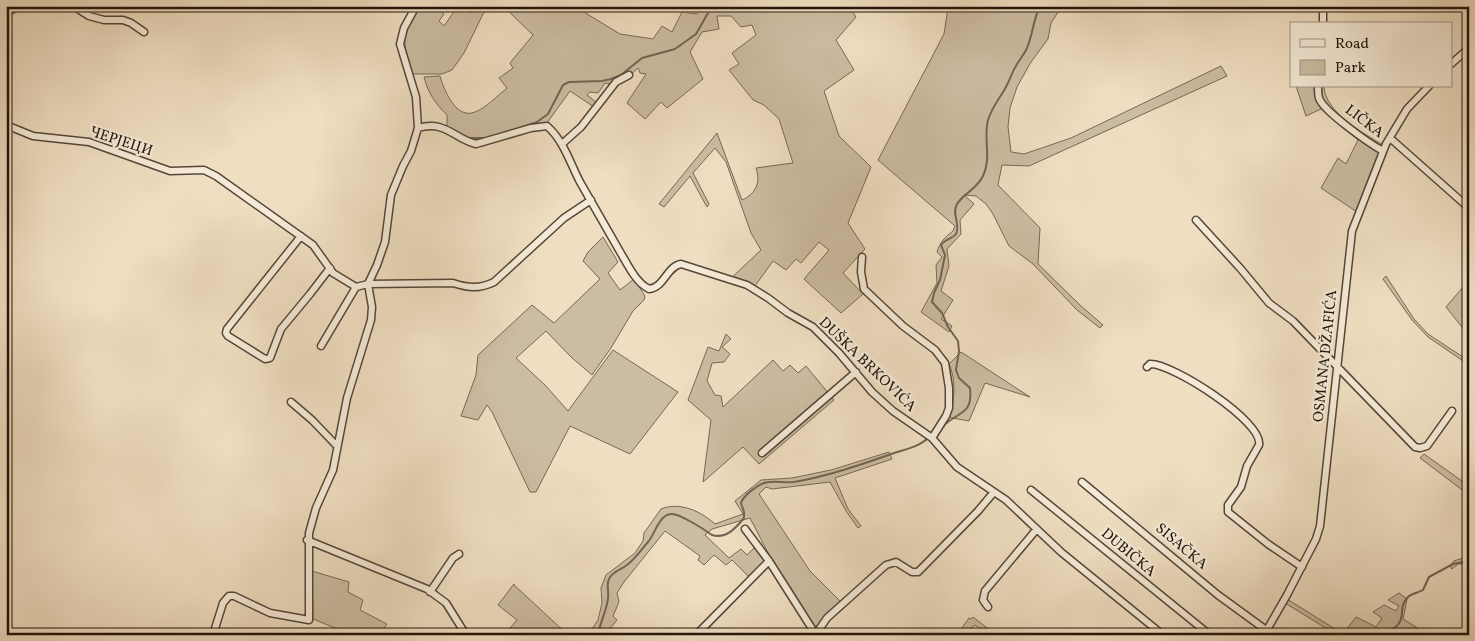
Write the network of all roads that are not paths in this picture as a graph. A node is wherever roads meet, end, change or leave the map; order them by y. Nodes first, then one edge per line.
1 (19, 6) edge
2 (73, 6) edge
3 (1323, 6) edge
4 (415, 7) edge
5 (6, 13) edge
6 (1323, 22) edge
7 (144, 32) dead end
8 (1469, 48) edge
9 (1452, 63) edge
10 (628, 75) dead end
11 (1318, 88) edge
12 (1427, 88) edge
13 (6, 124) edge
14 (418, 128) junction
15 (1390, 138) junction
16 (562, 144) junction
17 (1383, 151) junction
18 (591, 200) junction
19 (1469, 208) edge
20 (1196, 220) dead end
21 (301, 236) junction
22 (862, 257) dead end
23 (330, 268) junction
24 (368, 284) junction
25 (356, 287) junction
26 (321, 346) dead end
27 (1337, 365) junction
28 (1147, 367) dead end
29 (856, 372) junction
30 (291, 402) dead end
31 (1452, 411) dead end
32 (932, 438) junction
33 (337, 446) junction
34 (762, 453) dead end
35 (1082, 482) dead end
36 (1031, 490) dead end
37 (994, 492) junction
38 (744, 529) dead end
39 (1036, 530) junction
40 (307, 540) junction
41 (459, 554) dead end
42 (768, 561) junction
43 (1302, 567) junction
44 (430, 592) junction
45 (988, 607) dead end
46 (1265, 632) edge
47 (816, 634) edge
48 (213, 635) edge
49 (466, 635) edge
50 (696, 635) edge
51 (1163, 635) edge
52 (1210, 635) edge

1 - 5 street
2 - 7 street
3 - 6 street
4 - 14 street
8 - 9 street
10 - 16 street
11 - 17 street, LIČKA
12 - 15 street, OSMANA DŽAFIĆA
13 - 21 street, ЧЕРЈЕЦИ
14 - 16 street, DUŠKA BRKOVIĆA
14 - 24 street
15 - 17 street, OSMANA DŽAFIĆA
15 - 19 street
16 - 18 street, DUŠKA BRKOVIĆA
17 - 27 street, OSMANA DŽAFIĆA
18 - 24 street
18 - 29 street, DUŠKA BRKOVIĆA
20 - 27 street
21 - 23 street
21 - 23 street
22 - 32 street
23 - 25 street
24 - 25 street
24 - 33 street
25 - 26 street
27 - 31 street
27 - 43 street, OSMANA DŽAFIĆA
28 - 43 street
29 - 32 street, DUŠKA BRKOVIĆA
29 - 34 street
30 - 33 street
32 - 37 street, DUŠKA BRKOVIĆA
33 - 40 street
35 - 46 street, SISAČKA
36 - 52 street, DUBIČKA
37 - 39 street, DUŠKA BRKOVIĆA
37 - 47 street
38 - 42 street
39 - 45 street
39 - 51 street, DUŠKA BRKOVIĆA
40 - 44 street
40 - 48 street
41 - 44 street
42 - 47 street
42 - 50 street
43 - 46 street, OSMANA DŽAFIĆA
44 - 49 street

